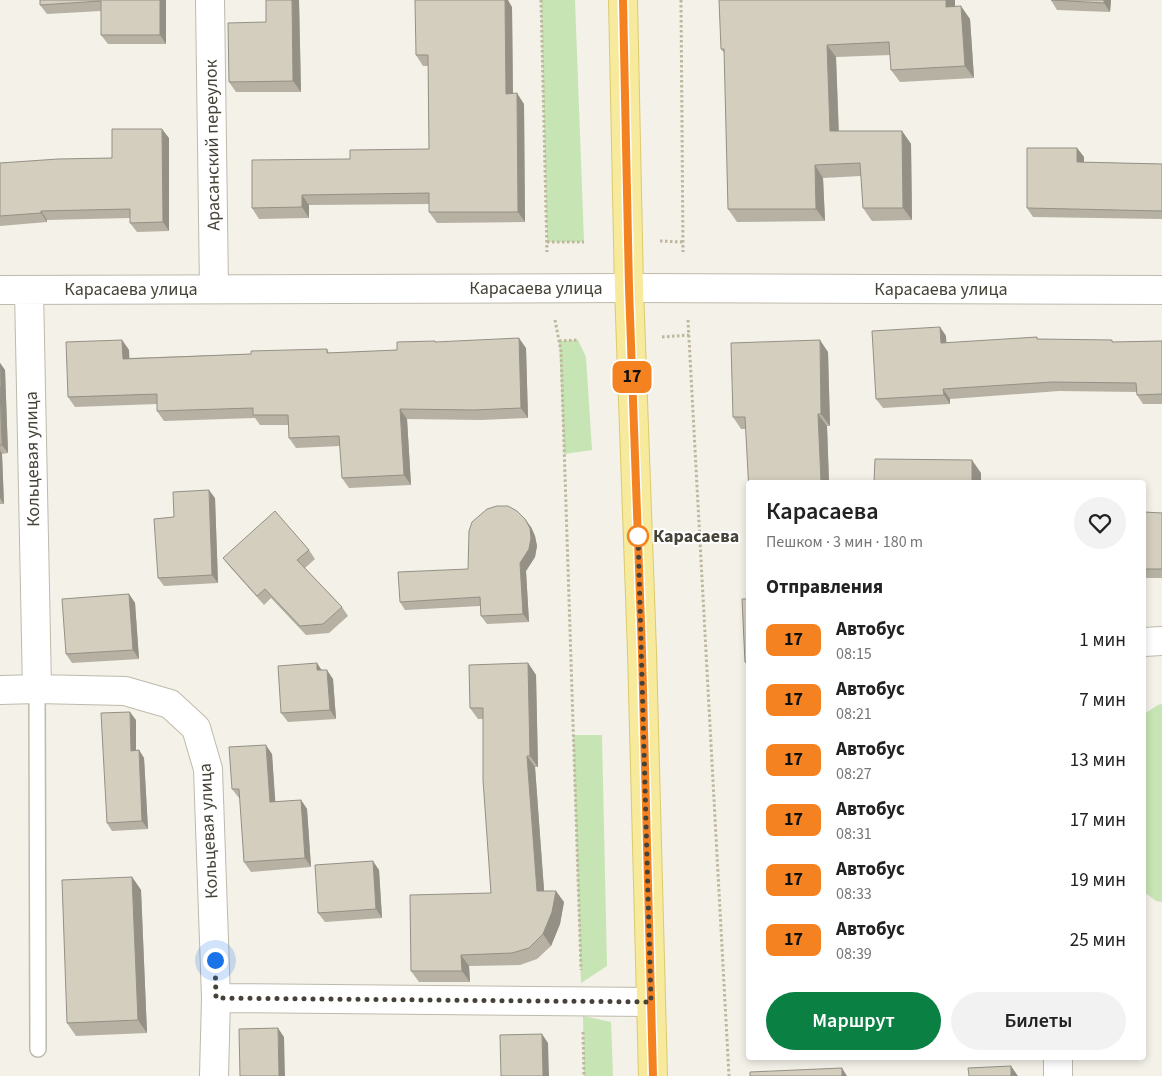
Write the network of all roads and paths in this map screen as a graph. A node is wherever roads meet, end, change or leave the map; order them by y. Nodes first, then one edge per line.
1 (210, 0) edge
2 (541, 0) edge
3 (623, 0) edge
4 (680, 0) edge
5 (660, 241) dead end
6 (547, 242) junction
7 (584, 242) dead end
8 (683, 242) junction
9 (547, 252) dead end
10 (683, 252) dead end
11 (629, 288) junction
12 (214, 289) junction
13 (0, 290) edge
14 (29, 290) junction
15 (1162, 290) edge
16 (687, 315) dead end
17 (555, 317) dead end
18 (689, 335) junction
19 (662, 337) dead end
20 (578, 340) dead end
21 (559, 341) junction
22 (1162, 641) edge
23 (1146, 642) edge
24 (37, 689) junction
25 (0, 690) edge
26 (216, 998) junction
27 (582, 1002) junction
28 (651, 1002) junction
29 (38, 1049) dead end
30 (1058, 1060) edge
31 (214, 1076) edge
32 (584, 1076) edge
33 (653, 1076) edge
34 (729, 1076) edge
35 (1058, 1076) edge

1 - 12 street, Арасанский переулок
2 - 6 path
3 - 11 main road
4 - 8 path
5 - 8 path
6 - 7 path
6 - 9 path
8 - 10 path
11 - 12 street, Карасаева улица
11 - 15 street, Карасаева улица
11 - 28 main road
12 - 14 street, Карасаева улица
13 - 14 street, Карасаева улица
14 - 24 street, Кольцевая улица
16 - 18 path
17 - 21 path
18 - 19 path
18 - 34 path
20 - 21 path
21 - 27 path
22 - 23 street
24 - 25 street, Кольцевая улица
24 - 26 street, Кольцевая улица
24 - 29 lane
26 - 27 street
26 - 31 street, Кольцевая улица
27 - 28 street
27 - 32 path
28 - 33 main road
30 - 35 street

